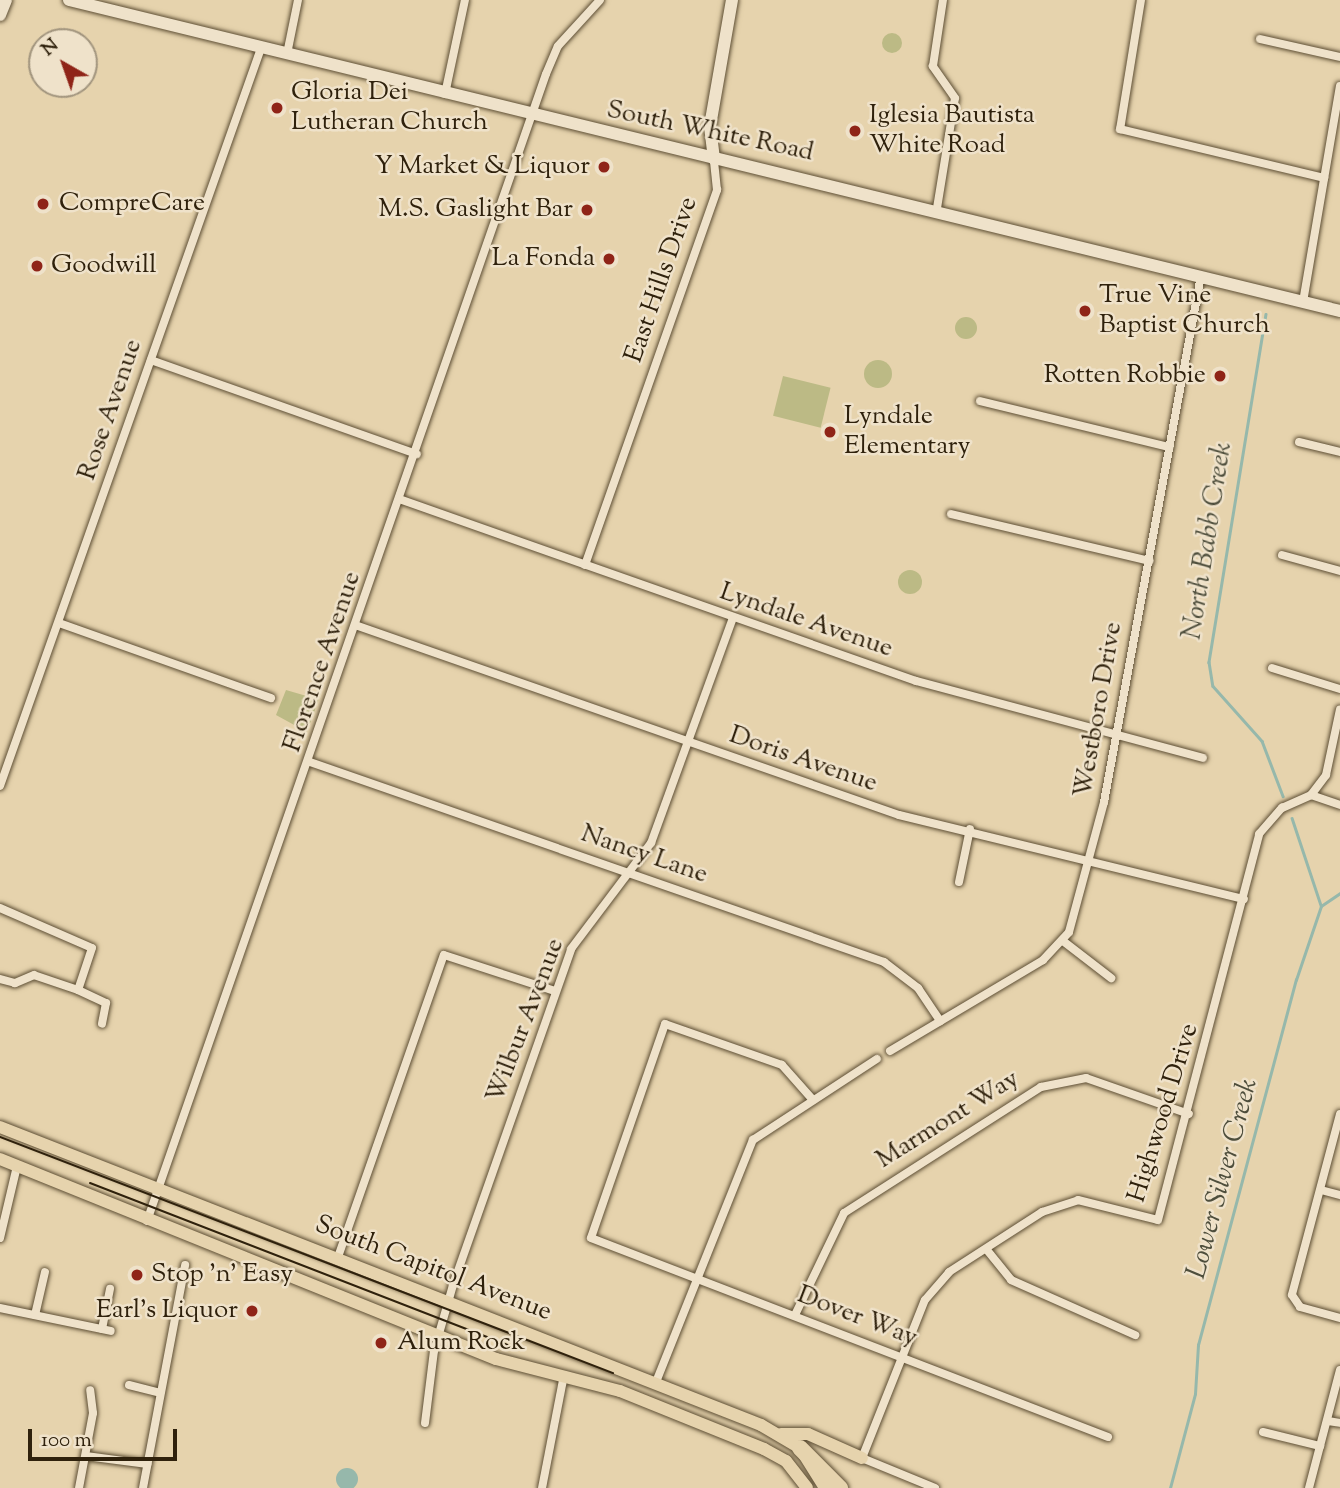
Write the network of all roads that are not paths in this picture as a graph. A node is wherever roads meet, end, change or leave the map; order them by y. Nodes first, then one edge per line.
1 (6, 0) edge
2 (69, 0) edge
3 (298, 0) edge
4 (466, 0) edge
5 (600, 0) edge
6 (732, 0) edge
7 (943, 0) edge
8 (1141, 0) edge
9 (0, 15) edge
10 (1260, 38) dead end
11 (261, 48) junction
12 (287, 54) junction
13 (1340, 57) edge
14 (1340, 86) edge
15 (445, 94) junction
16 (535, 116) junction
17 (714, 159) junction
18 (1324, 178) junction
19 (937, 208) junction
20 (1200, 281) junction
21 (1303, 302) junction
22 (1340, 310) edge
23 (151, 360) junction
24 (980, 401) dead end
25 (1299, 442) dead end
26 (1169, 447) junction
27 (1340, 452) edge
28 (417, 454) junction
29 (402, 500) junction
30 (951, 514) dead end
31 (1282, 555) dead end
32 (1150, 561) junction
33 (584, 565) junction
34 (1340, 571) edge
35 (733, 618) junction
36 (59, 623) junction
37 (358, 626) junction
38 (1272, 668) dead end
39 (1340, 689) edge
40 (271, 698) dead end
41 (1340, 709) edge
42 (1116, 731) junction
43 (690, 743) junction
44 (1203, 758) dead end
45 (310, 762) junction
46 (0, 786) edge
47 (1311, 796) junction
48 (1340, 805) edge
49 (970, 830) junction
50 (1090, 860) junction
51 (630, 873) junction
52 (959, 882) dead end
53 (1244, 899) junction
54 (0, 908) edge
55 (1063, 941) junction
56 (1111, 978) dead end
57 (0, 979) edge
58 (78, 990) junction
59 (555, 991) junction
60 (940, 1021) junction
61 (102, 1024) dead end
62 (890, 1051) dead end
63 (877, 1059) dead end
64 (813, 1100) junction
65 (1189, 1114) junction
66 (1340, 1114) edge
67 (0, 1127) edge
68 (0, 1159) edge
69 (17, 1166) junction
70 (160, 1188) junction
71 (1321, 1190) junction
72 (1340, 1195) edge
73 (147, 1221) junction
74 (0, 1238) edge
75 (987, 1250) junction
76 (338, 1257) junction
77 (185, 1265) dead end
78 (45, 1272) dead end
79 (695, 1279) junction
80 (110, 1289) dead end
81 (449, 1300) junction
82 (0, 1308) edge
83 (35, 1315) junction
84 (795, 1315) junction
85 (1340, 1318) edge
86 (102, 1329) junction
87 (111, 1331) dead end
88 (1135, 1335) dead end
89 (438, 1336) junction
90 (900, 1356) junction
91 (1340, 1370) edge
92 (564, 1375) junction
93 (656, 1382) junction
94 (129, 1385) dead end
95 (90, 1390) dead end
96 (157, 1392) junction
97 (1328, 1421) junction
98 (425, 1423) dead end
99 (1340, 1423) edge
100 (1263, 1432) dead end
101 (781, 1434) junction
102 (1108, 1437) dead end
103 (1320, 1446) junction
104 (800, 1448) junction
105 (86, 1456) junction
106 (862, 1458) junction
107 (147, 1464) junction
108 (79, 1488) edge
109 (143, 1488) edge
110 (542, 1488) edge
111 (807, 1488) edge
112 (825, 1488) edge
113 (840, 1488) edge
114 (935, 1488) edge
115 (1309, 1488) edge

1 - 9 main road
2 - 11 main road, South White Road
3 - 12 street
4 - 15 street
5 - 16 street, Florence Avenue
6 - 17 main road, East Hills Drive
7 - 19 street
8 - 18 street
10 - 13 street
11 - 12 main road, South White Road
11 - 23 street, Rose Avenue
12 - 15 main road, South White Road
14 - 18 street
15 - 16 main road, South White Road
16 - 17 main road, South White Road
16 - 28 street, Florence Avenue
17 - 19 main road, South White Road
17 - 33 street, East Hills Drive
18 - 21 street
19 - 20 main road, South White Road
20 - 21 main road, South White Road
20 - 26 street, Westboro Drive
21 - 22 main road, South White Road
23 - 28 street
23 - 36 street, Rose Avenue
24 - 26 street
25 - 27 street
26 - 32 street, Westboro Drive
28 - 29 street, Florence Avenue
29 - 33 street, Lyndale Avenue
29 - 37 street, Florence Avenue
30 - 32 street
31 - 34 street
32 - 42 street, Westboro Drive
33 - 35 street, Lyndale Avenue
35 - 42 street, Lyndale Avenue
35 - 43 street, Wilbur Avenue
36 - 40 street
36 - 46 street, Rose Avenue
37 - 43 street, Doris Avenue
37 - 45 street, Florence Avenue
38 - 39 street
41 - 47 street
42 - 44 street, Lyndale Avenue
42 - 50 street, Westboro Drive
43 - 49 street, Doris Avenue
43 - 51 street, Wilbur Avenue
45 - 51 street, Nancy Lane
45 - 70 street, Florence Avenue
47 - 48 street
47 - 53 street, Highwood Drive
49 - 50 street, Doris Avenue
49 - 52 street
50 - 53 street, Doris Avenue
50 - 55 street, Westboro Drive
51 - 59 street, Wilbur Avenue
51 - 60 street, Nancy Lane
53 - 65 street, Highwood Drive
54 - 58 street
55 - 56 street
55 - 60 street
57 - 58 street
58 - 61 street
59 - 76 street
59 - 81 street, Wilbur Avenue
60 - 62 street
63 - 64 street
64 - 79 street
64 - 79 street, Dover Way
65 - 75 street, Highwood Drive
65 - 84 street, Marmont Way
66 - 71 street
67 - 70 main road, South Capitol Avenue
68 - 69 main road
69 - 73 main road
69 - 74 street
70 - 73 street, Florence Avenue
70 - 76 main road, South Capitol Avenue
71 - 72 street
71 - 85 street
73 - 89 main road
75 - 88 street
75 - 90 street, Highwood Drive
76 - 81 main road, South Capitol Avenue
77 - 96 street
78 - 83 street
79 - 84 street, Dover Way
79 - 93 street
80 - 86 street
81 - 89 street, Wilbur Avenue
81 - 93 main road, South Capitol Avenue
82 - 83 street
83 - 86 street
84 - 90 street, Dover Way
86 - 87 street
89 - 92 main road
89 - 98 street, Wilbur Avenue
90 - 102 street, Dover Way
90 - 106 street, Highwood Drive
91 - 97 street
92 - 110 street
92 - 111 main road
93 - 101 main road, South Capitol Avenue
94 - 96 street
95 - 105 street
96 - 107 street
97 - 99 street
97 - 103 street
100 - 103 street
101 - 104 main road, South Capitol Avenue
101 - 106 main road
103 - 115 street
104 - 112 main road, South Capitol Avenue
104 - 113 highway
105 - 107 street
105 - 108 street
106 - 114 street
107 - 109 street

